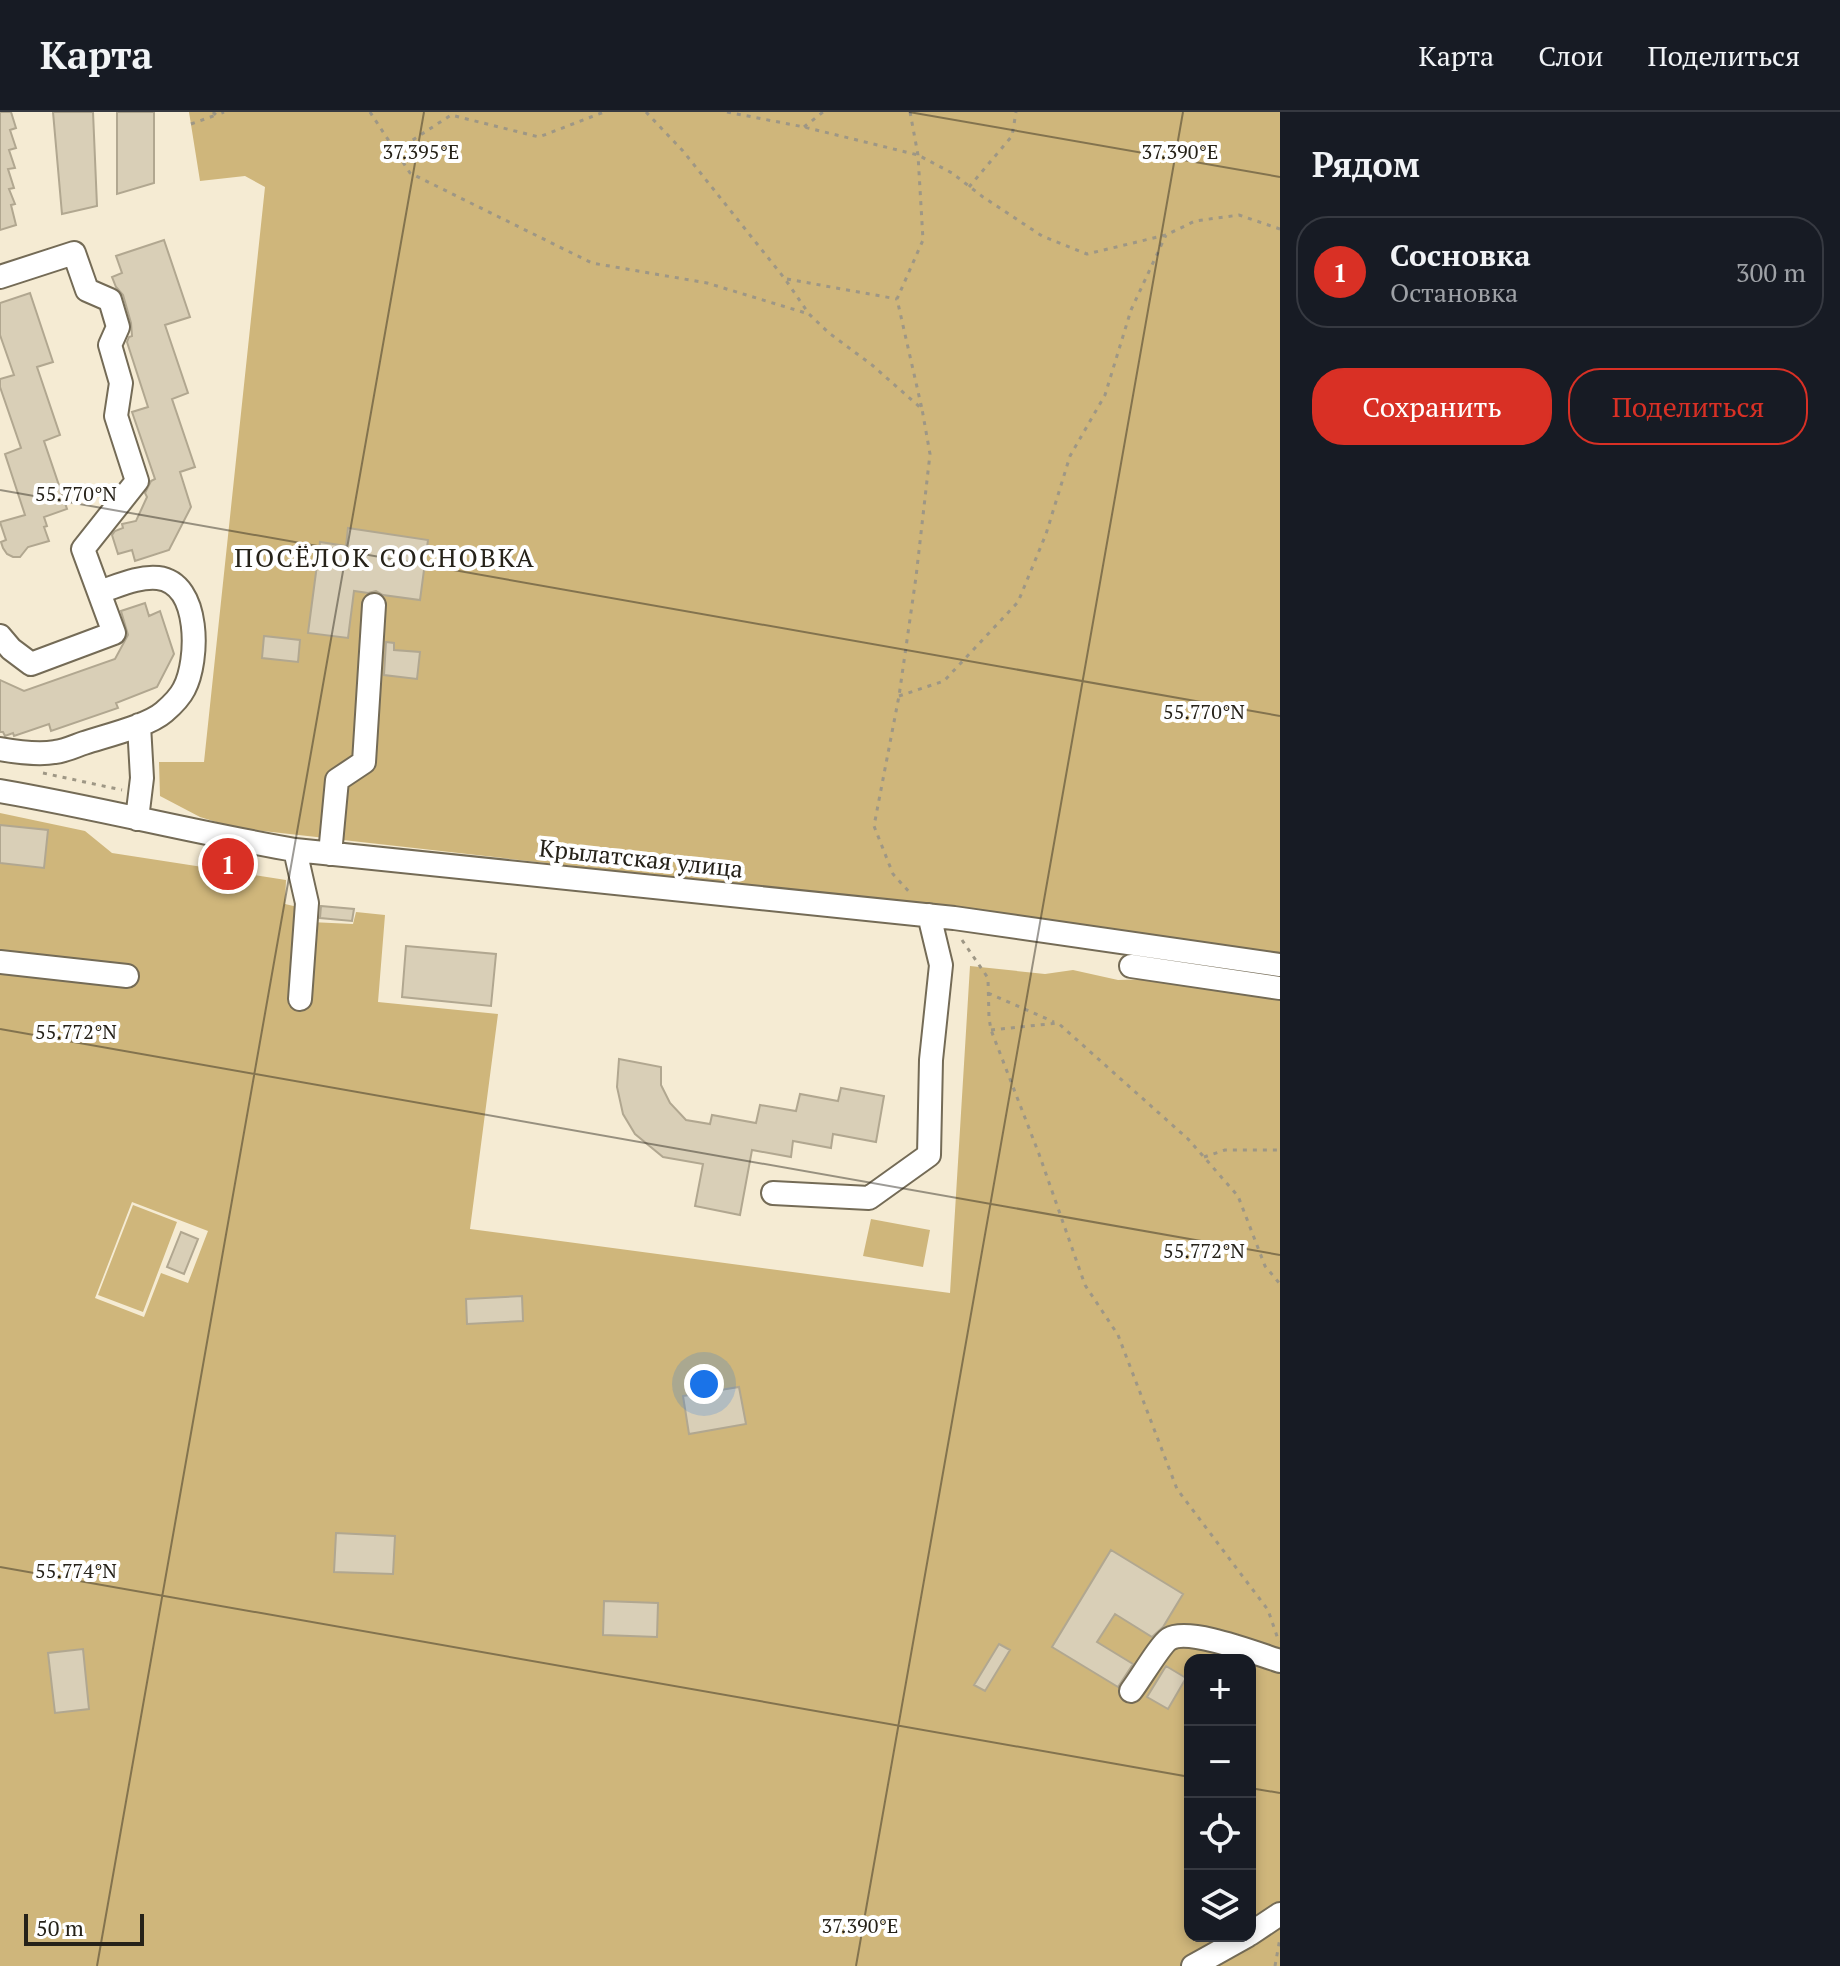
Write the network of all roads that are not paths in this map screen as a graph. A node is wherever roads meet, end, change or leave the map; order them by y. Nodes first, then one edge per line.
1 (0, 277) edge
2 (99, 592) junction
3 (374, 605) dead end
4 (0, 636) edge
5 (139, 725) junction
6 (0, 749) edge
7 (0, 791) edge
8 (137, 819) junction
9 (295, 850) junction
10 (330, 854) junction
11 (929, 915) junction
12 (1158, 946) junction
13 (0, 962) edge
14 (1280, 965) edge
15 (1131, 966) dead end
16 (1160, 970) junction
17 (127, 976) dead end
18 (1280, 988) edge
19 (300, 999) dead end
20 (773, 1193) dead end
21 (1280, 1661) edge
22 (1131, 1691) dead end
23 (1280, 1914) edge
24 (1256, 1930) edge
25 (1236, 1942) edge
26 (1193, 1966) edge

1 - 2 street
2 - 4 street
2 - 5 street
3 - 10 street
5 - 6 street
5 - 8 street
7 - 8 street, Крылатская улица
8 - 9 street, Крылатская улица
9 - 10 street, Крылатская улица
9 - 19 street
10 - 11 street, Крылатская улица
11 - 12 street, Крылатская улица
11 - 20 street
12 - 14 street, Крылатская улица
12 - 16 street
13 - 17 street
15 - 16 street
16 - 18 street
21 - 22 street
23 - 24 street
25 - 26 street

